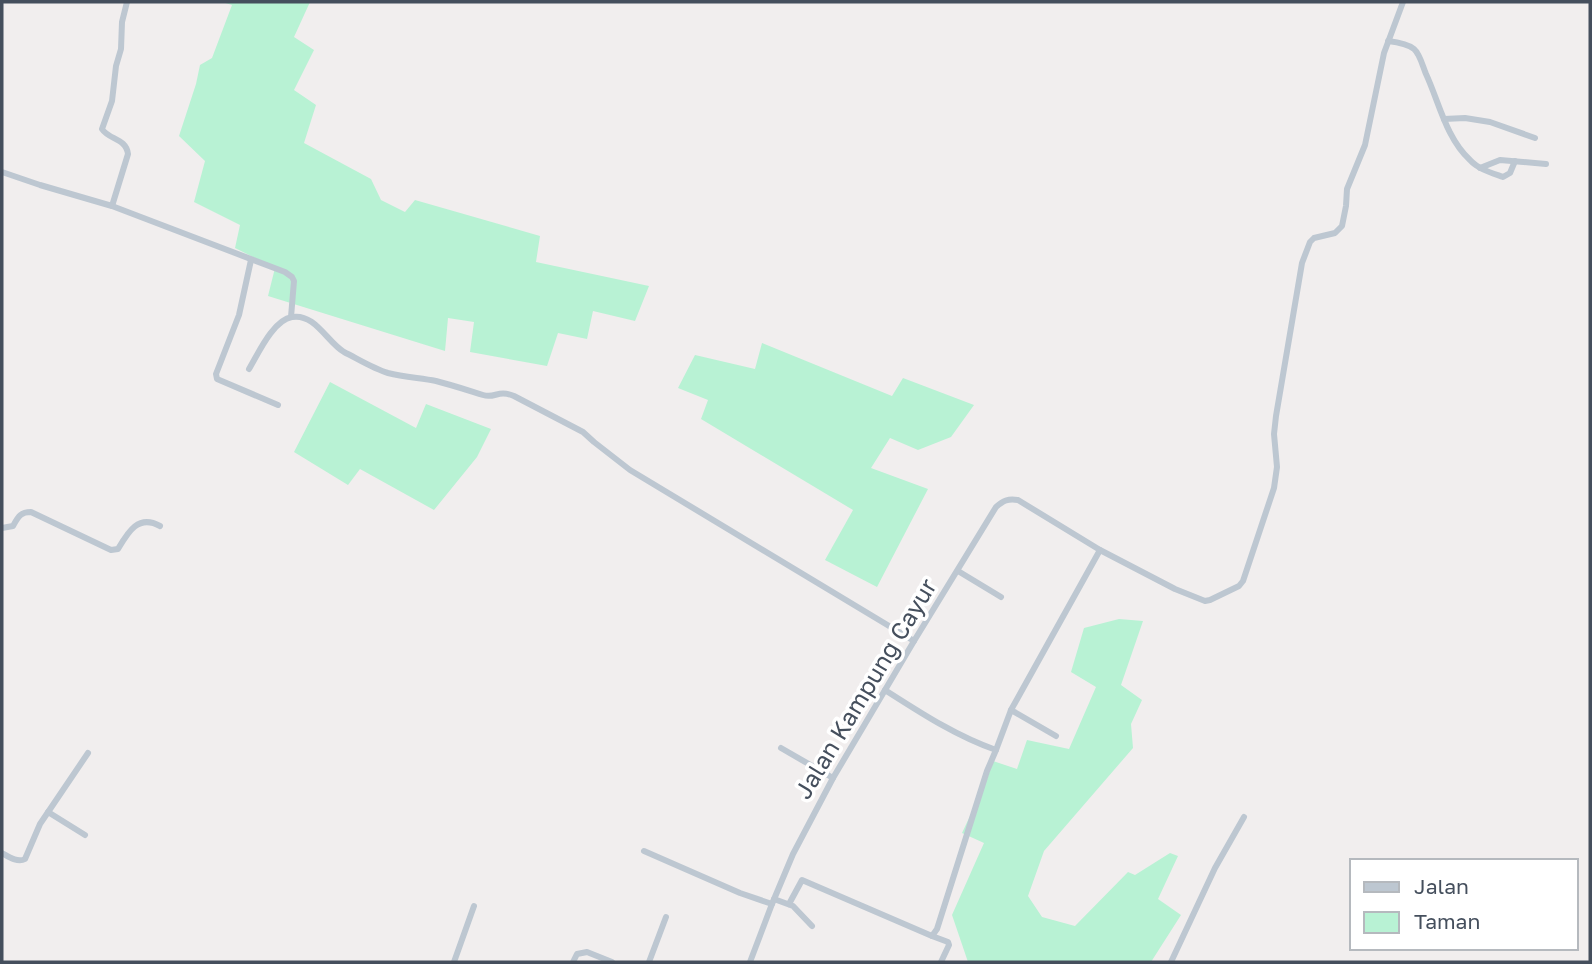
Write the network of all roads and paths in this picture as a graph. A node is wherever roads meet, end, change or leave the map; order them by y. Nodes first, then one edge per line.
1 (127, 2) edge
2 (1403, 2) edge
3 (1388, 41) junction
4 (1444, 119) junction
5 (1535, 138) dead end
6 (1515, 161) junction
7 (1546, 164) dead end
8 (1480, 168) junction
9 (2, 172) edge
10 (112, 206) junction
11 (251, 260) junction
12 (291, 317) junction
13 (249, 369) dead end
14 (278, 405) dead end
15 (160, 526) dead end
16 (2, 528) edge
17 (1100, 550) junction
18 (958, 571) junction
19 (1001, 597) dead end
20 (914, 641) junction
21 (885, 690) junction
22 (1011, 710) junction
23 (1056, 736) dead end
24 (781, 748) dead end
25 (996, 750) junction
26 (88, 753) dead end
27 (833, 778) junction
28 (48, 812) junction
29 (1244, 817) dead end
30 (85, 835) dead end
31 (644, 851) dead end
32 (2, 853) edge
33 (773, 902) junction
34 (789, 904) junction
35 (474, 906) dead end
36 (666, 917) dead end
37 (813, 926) dead end
38 (932, 936) junction
39 (454, 962) edge
40 (572, 962) edge
41 (612, 962) edge
42 (649, 962) edge
43 (750, 962) edge
44 (942, 962) edge
45 (1171, 962) edge

1 - 10 street
2 - 3 street
3 - 4 street
3 - 17 street
4 - 5 street
4 - 8 street
6 - 7 street
6 - 8 street
6 - 8 street
9 - 10 street
10 - 11 street
11 - 12 street
11 - 14 street
12 - 13 street
12 - 20 street
15 - 16 street
17 - 18 street, Jalan Kampung Cayur
17 - 22 street
18 - 19 street
18 - 20 street, Jalan Kampung Cayur
20 - 21 street, Jalan Kampung Cayur
21 - 25 street
21 - 27 street, Jalan Kampung Cayur
22 - 23 street
22 - 25 street
24 - 27 street
25 - 38 street
26 - 28 street
27 - 33 street, Jalan Kampung Cayur
28 - 30 street
28 - 32 street
29 - 45 street
31 - 33 street
33 - 34 street
33 - 43 street, Jalan Kampung Cayur
34 - 37 street
34 - 38 street
35 - 39 street
36 - 42 street
38 - 44 street
40 - 41 street

